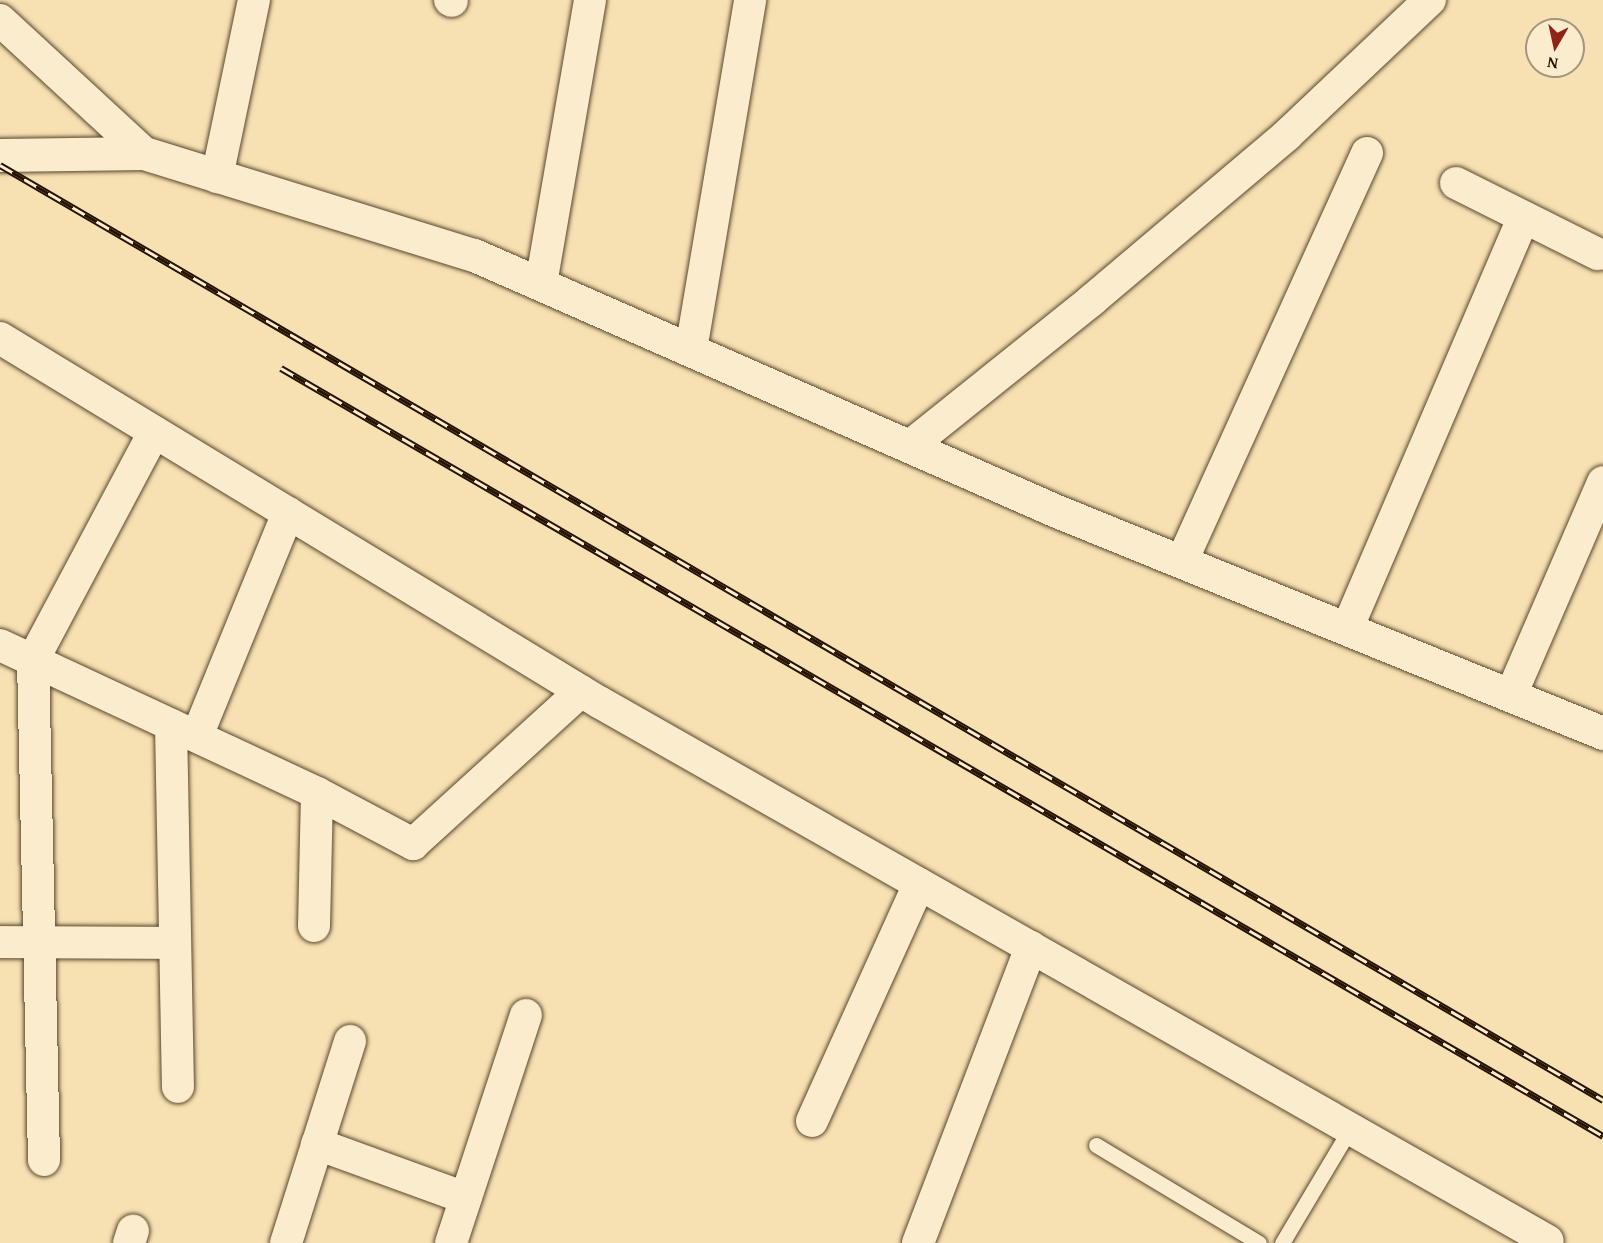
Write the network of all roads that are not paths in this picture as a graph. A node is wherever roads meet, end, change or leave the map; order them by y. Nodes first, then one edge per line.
1 (254, 0) edge
2 (590, 0) edge
3 (750, 0) edge
4 (1430, 0) edge
5 (0, 20) edge
6 (144, 153) junction
7 (1368, 153) dead end
8 (0, 155) edge
9 (217, 177) junction
10 (1456, 183) dead end
11 (1524, 217) junction
12 (1598, 254) dead end
13 (541, 284) junction
14 (2, 345) edge
15 (691, 350) junction
16 (154, 432) junction
17 (910, 446) junction
18 (1603, 482) edge
19 (288, 513) junction
20 (1182, 561) junction
21 (1347, 629) junction
22 (0, 645) edge
23 (33, 660) junction
24 (581, 691) junction
25 (1511, 695) junction
26 (184, 731) junction
27 (1603, 733) edge
28 (317, 793) junction
29 (919, 884) junction
30 (314, 926) dead end
31 (0, 942) edge
32 (175, 943) junction
33 (39, 944) junction
34 (1031, 947) junction
35 (526, 1015) dead end
36 (350, 1041) dead end
37 (178, 1087) dead end
38 (812, 1121) dead end
39 (1350, 1129) junction
40 (317, 1144) junction
41 (1096, 1145) dead end
42 (44, 1160) dead end
43 (465, 1198) junction
44 (1548, 1241) dead end
45 (286, 1243) edge
46 (451, 1243) edge
47 (918, 1243) edge
48 (1259, 1243) edge
49 (1282, 1243) edge

1 - 9 street
2 - 13 street
3 - 15 street
4 - 17 street
5 - 6 street
6 - 8 street
6 - 9 street
7 - 20 street
9 - 13 street
10 - 11 street
11 - 12 street
11 - 21 street
13 - 15 street
14 - 16 street
15 - 17 street
16 - 19 street
16 - 23 street
17 - 20 street
18 - 25 street
19 - 24 street
19 - 26 street
20 - 21 street
21 - 25 street
22 - 23 street
23 - 26 street
23 - 33 street
24 - 28 street
24 - 29 street
25 - 27 street
26 - 28 street
26 - 32 street
28 - 30 street
29 - 34 street
29 - 38 street
31 - 33 street
32 - 33 street
32 - 37 street
33 - 42 street
34 - 39 street
34 - 47 street
35 - 43 street
36 - 40 street
39 - 44 street
39 - 49 lane
40 - 43 street
40 - 45 street
41 - 48 lane
43 - 46 street

